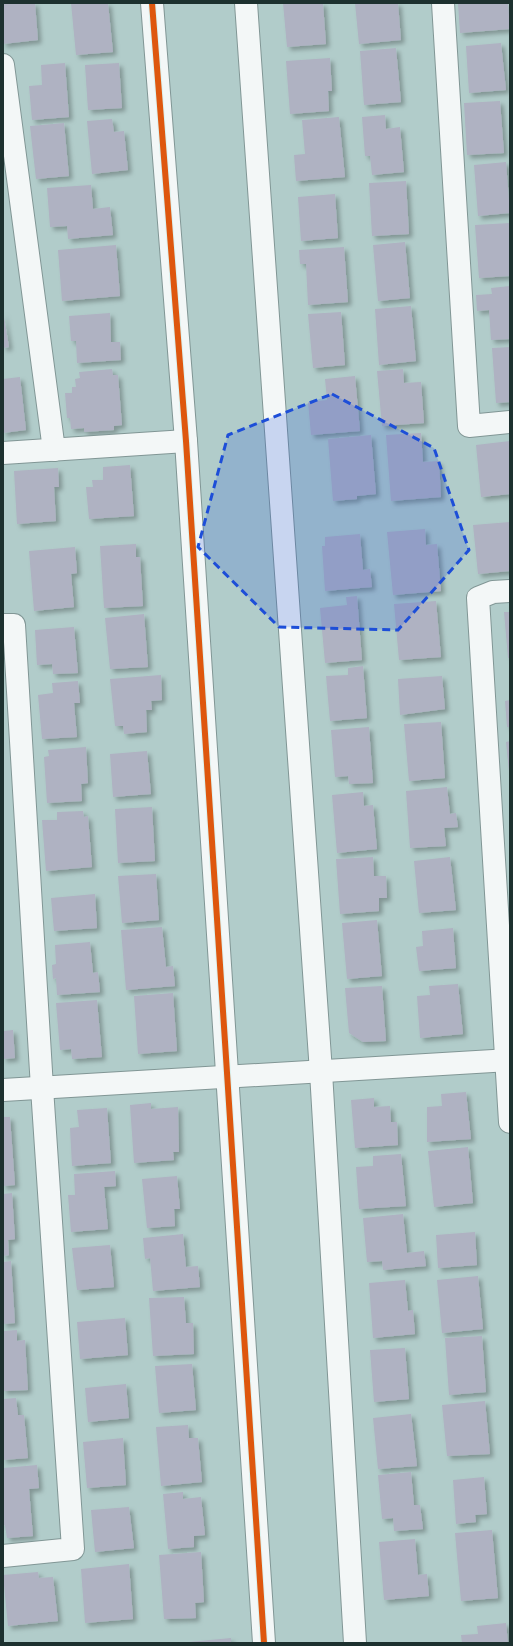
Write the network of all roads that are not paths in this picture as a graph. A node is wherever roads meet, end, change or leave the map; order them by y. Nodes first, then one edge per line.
1 (152, 3) edge
2 (246, 3) edge
3 (443, 3) edge
4 (3, 65) edge
5 (510, 422) edge
6 (186, 441) junction
7 (54, 450) junction
8 (3, 453) edge
9 (510, 591) edge
10 (3, 625) edge
11 (508, 1060) edge
12 (321, 1072) junction
13 (227, 1076) junction
14 (42, 1088) junction
15 (3, 1090) edge
16 (510, 1122) edge
17 (3, 1556) edge
18 (264, 1643) edge
19 (355, 1643) edge

1 - 6 street
2 - 12 street
3 - 5 street
4 - 7 street
6 - 7 street
6 - 13 street
7 - 8 street
9 - 11 street
10 - 14 street
11 - 12 street
11 - 16 street
12 - 13 street
12 - 19 street
13 - 14 street
13 - 18 street
14 - 15 street
14 - 17 street

